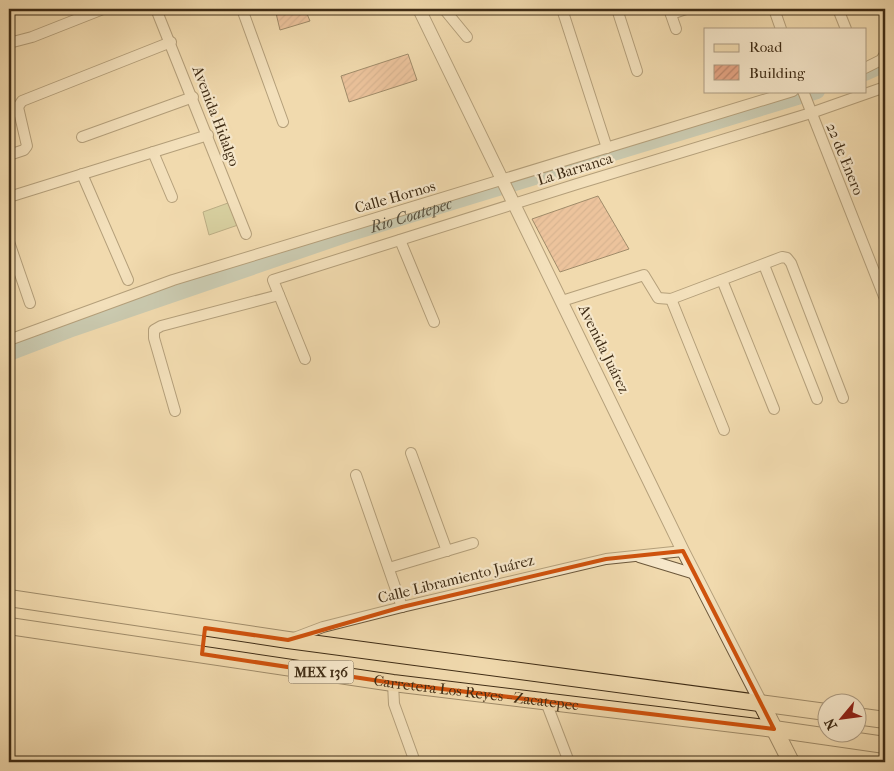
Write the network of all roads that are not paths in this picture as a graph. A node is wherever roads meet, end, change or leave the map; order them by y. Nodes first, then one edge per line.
1 (103, 9) edge
2 (156, 9) edge
3 (242, 9) edge
4 (419, 9) edge
5 (444, 9) edge
6 (562, 9) edge
7 (617, 9) edge
8 (686, 9) edge
9 (774, 9) edge
10 (838, 9) edge
11 (670, 11) edge
12 (781, 28) edge
13 (846, 28) edge
14 (676, 29) dead end
15 (467, 37) dead end
16 (171, 42) junction
17 (9, 43) edge
18 (885, 54) edge
19 (866, 68) edge
20 (637, 71) dead end
21 (885, 87) edge
22 (790, 92) edge
23 (803, 92) edge
24 (193, 98) junction
25 (810, 112) junction
26 (282, 122) dead end
27 (208, 135) junction
28 (82, 137) dead end
29 (608, 148) junction
30 (153, 152) junction
31 (9, 155) edge
32 (82, 174) junction
33 (503, 182) junction
34 (9, 197) edge
35 (172, 197) dead end
36 (512, 200) junction
37 (246, 234) dead end
38 (400, 240) junction
39 (9, 242) edge
40 (764, 265) junction
41 (128, 280) dead end
42 (722, 280) junction
43 (884, 294) edge
44 (279, 295) junction
45 (671, 298) junction
46 (562, 300) junction
47 (30, 303) dead end
48 (434, 322) dead end
49 (9, 340) edge
50 (305, 359) dead end
51 (817, 398) dead end
52 (843, 398) dead end
53 (774, 409) dead end
54 (175, 411) dead end
55 (724, 430) dead end
56 (412, 453) dead end
57 (356, 475) dead end
58 (473, 543) dead end
59 (447, 551) junction
60 (683, 551) junction
61 (633, 556) junction
62 (389, 568) junction
63 (695, 574) junction
64 (9, 598) edge
65 (402, 607) junction
66 (9, 626) edge
67 (205, 628) junction
68 (288, 640) junction
69 (202, 654) junction
70 (393, 683) junction
71 (546, 702) junction
72 (761, 703) junction
73 (816, 711) edge
74 (866, 717) edge
75 (885, 720) edge
76 (774, 729) junction
77 (885, 745) edge
78 (415, 762) edge
79 (569, 762) edge
80 (790, 762) edge

1 - 17 street
2 - 16 street, Avenida Hidalgo
3 - 26 street
4 - 33 street, Avenida Juárez
5 - 15 street
6 - 29 street
7 - 20 street
8 - 11 street
9 - 12 street
10 - 13 street
11 - 14 street
16 - 24 street, Avenida Hidalgo
16 - 31 street
18 - 19 street
21 - 25 street, La Barranca
22 - 29 street, Calle Hornos
23 - 25 street, 22 de Enero
24 - 27 street, Avenida Hidalgo
24 - 28 street
25 - 36 street, La Barranca
25 - 43 street, 22 de Enero
27 - 30 street
27 - 37 street, Avenida Hidalgo
29 - 33 street, Calle Hornos
30 - 32 street
30 - 35 street
32 - 34 street
32 - 41 street
33 - 36 street, Avenida Juárez
33 - 49 street, Calle Hornos
36 - 38 street, La Barranca
36 - 46 street, Avenida Juárez
38 - 44 street, La Barranca
38 - 48 street
39 - 47 street
40 - 42 street
40 - 51 street
40 - 52 street
42 - 45 street
42 - 53 street
44 - 50 street
44 - 54 street
45 - 46 street
45 - 55 street
46 - 60 street, Avenida Juárez
56 - 59 street
57 - 62 street
58 - 59 street
59 - 62 street
60 - 61 street, Calle Libramiento Juárez
60 - 63 street, Avenida Juárez
61 - 63 street, Calle Libramiento Juárez
61 - 65 street, Calle Libramiento Juárez
62 - 65 street
63 - 72 street, Avenida Juárez
64 - 67 main road, Carretera Los Reyes - Zacatepec / MEX 136
65 - 68 street, Calle Libramiento Juárez
66 - 69 main road, Carretera Los Reyes - Zacatepec / MEX 136
67 - 68 main road, Carretera Los Reyes - Zacatepec / MEX 136
67 - 69 main road
68 - 72 main road, Carretera Los Reyes - Zacatepec / MEX 136
69 - 70 main road, Carretera Los Reyes - Zacatepec / MEX 136
70 - 71 main road, Carretera Los Reyes - Zacatepec / MEX 136
70 - 78 street
71 - 76 main road, Carretera Los Reyes - Zacatepec / MEX 136
71 - 79 street
72 - 73 main road, Carretera Los Reyes - Zacatepec / MEX 136
72 - 76 main road
74 - 75 main road
76 - 77 main road, Carretera Los Reyes - Zacatepec / MEX 136
76 - 80 main road

